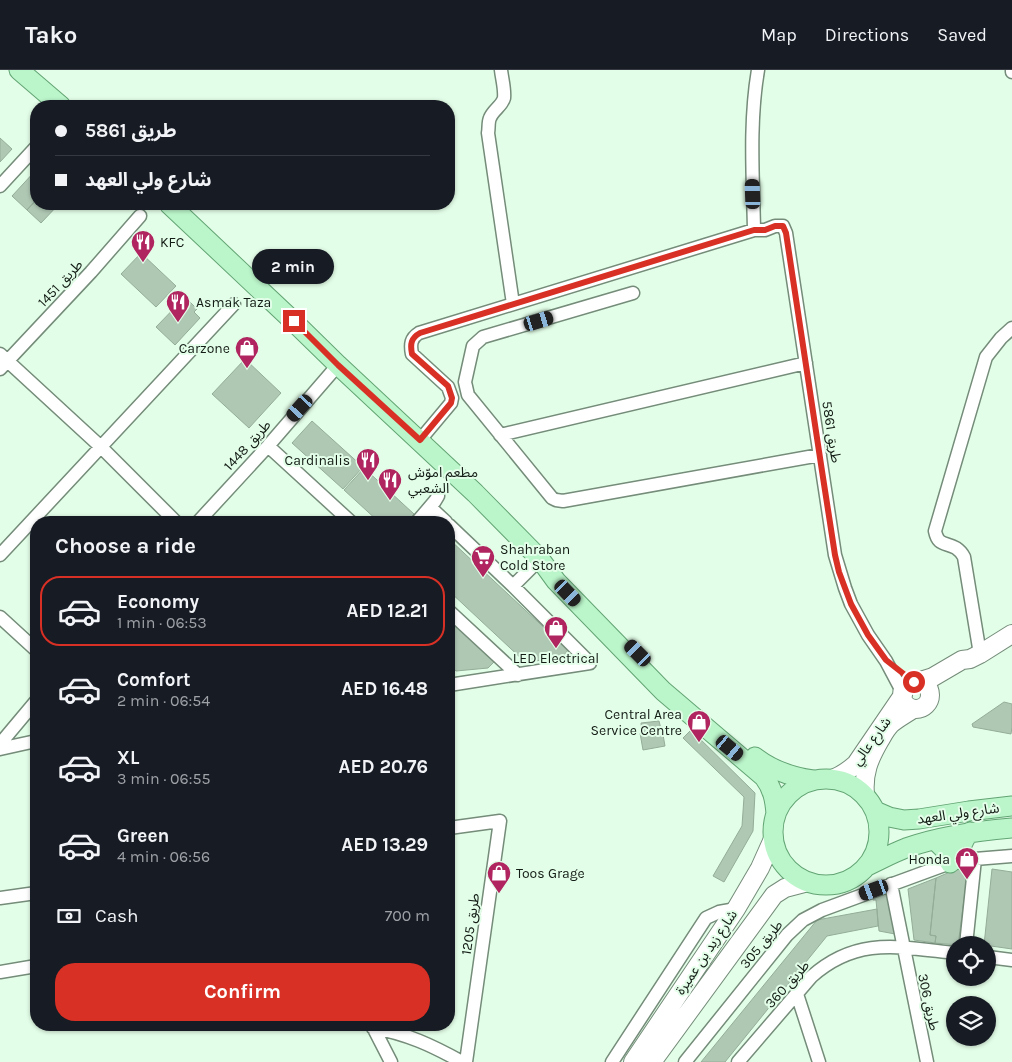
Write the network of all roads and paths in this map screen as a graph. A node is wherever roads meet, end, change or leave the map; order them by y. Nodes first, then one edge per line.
1 (19, 70) edge
2 (501, 70) edge
3 (758, 70) edge
4 (54, 100) edge
5 (30, 154) edge
6 (0, 186) edge
7 (175, 210) edge
8 (140, 216) dead end
9 (754, 230) junction
10 (633, 293) dead end
11 (234, 304) dead end
12 (513, 304) junction
13 (1012, 328) edge
14 (3, 361) edge
15 (806, 363) junction
16 (338, 365) junction
17 (500, 435) junction
18 (420, 440) junction
19 (268, 446) junction
20 (101, 447) junction
21 (820, 455) junction
22 (438, 496) dead end
23 (430, 507) junction
24 (37, 516) edge
25 (170, 516) edge
26 (204, 516) edge
27 (344, 516) edge
28 (422, 516) edge
29 (439, 516) edge
30 (30, 524) edge
31 (455, 532) edge
32 (0, 556) edge
33 (540, 559) junction
34 (513, 586) junction
35 (0, 617) edge
36 (455, 617) edge
37 (1012, 634) edge
38 (30, 644) edge
39 (975, 657) junction
40 (518, 674) junction
41 (455, 684) edge
42 (910, 692) junction
43 (30, 708) edge
44 (883, 728) junction
45 (30, 742) edge
46 (0, 744) edge
47 (0, 749) edge
48 (832, 779) junction
49 (813, 780) junction
50 (865, 795) junction
51 (1012, 806) edge
52 (875, 811) junction
53 (776, 814) junction
54 (455, 827) edge
55 (1012, 828) edge
56 (970, 832) junction
57 (773, 839) junction
58 (935, 840) junction
59 (1012, 856) edge
60 (962, 861) junction
61 (867, 866) junction
62 (808, 882) junction
63 (891, 884) junction
64 (30, 894) edge
65 (0, 898) edge
66 (736, 909) junction
67 (966, 936) edge
68 (903, 947) junction
69 (946, 952) edge
70 (996, 958) edge
71 (1012, 960) edge
72 (30, 967) edge
73 (0, 972) edge
74 (797, 994) junction
75 (659, 1006) junction
76 (375, 1031) edge
77 (391, 1031) edge
78 (391, 1062) edge
79 (464, 1062) edge
80 (612, 1062) edge
81 (633, 1062) edge
82 (652, 1062) edge
83 (685, 1062) edge
84 (738, 1062) edge
85 (818, 1062) edge
86 (927, 1062) edge

1 - 4 main road
2 - 12 street
3 - 9 street
5 - 6 street
7 - 16 main road
8 - 14 street, طريق 1451
9 - 12 street, طريق 5861
9 - 15 street, طريق 5861
10 - 17 street
11 - 20 street
12 - 18 street, طريق 5861
13 - 39 street
14 - 20 street
15 - 17 street
15 - 21 street, طريق 5861
16 - 18 main road
16 - 19 street, طريق 1448
17 - 21 street
18 - 33 main road
19 - 26 street, طريق 1448
19 - 27 street
20 - 24 street
20 - 25 street
21 - 42 street, طريق 5861
22 - 23 street
23 - 28 street
23 - 29 street
30 - 32 street
31 - 34 street
33 - 34 street
33 - 49 main road
33 - 53 main road
34 - 40 street
35 - 38 street
36 - 40 street
37 - 39 street
39 - 42 street
39 - 42 street
40 - 41 street
42 - 44 street, شارع عالي
43 - 46 street
44 - 48 street, شارع عالي
44 - 50 street, شارع عالي
45 - 47 street
48 - 49 main road
48 - 50 main road
49 - 53 main road
50 - 52 main road
51 - 52 main road, شارع ولي العهد
52 - 61 main road
53 - 57 main road
54 - 79 street, طريق 1205
55 - 56 main road, شارع ولي العهد
56 - 58 main road, شارع ولي العهد
56 - 60 main road
57 - 62 main road
57 - 66 street, شارع زيد بن عميرة
58 - 60 main road
58 - 61 main road, شارع ولي العهد
59 - 60 street, طريق 305
60 - 63 street, طريق 305
60 - 67 street
61 - 62 main road
62 - 82 street, شارع زيد بن عميرة
63 - 68 street
63 - 83 street, طريق 305
64 - 65 street
66 - 75 street, شارع زيد بن عميرة
66 - 75 street
68 - 69 street, طريق 360
68 - 74 street, طريق 360
68 - 86 street, طريق 306
70 - 71 street
72 - 73 street
74 - 84 street, طريق 360
74 - 85 street
75 - 80 street
75 - 81 street, شارع زيد بن عميرة
76 - 78 street
77 - 79 street

